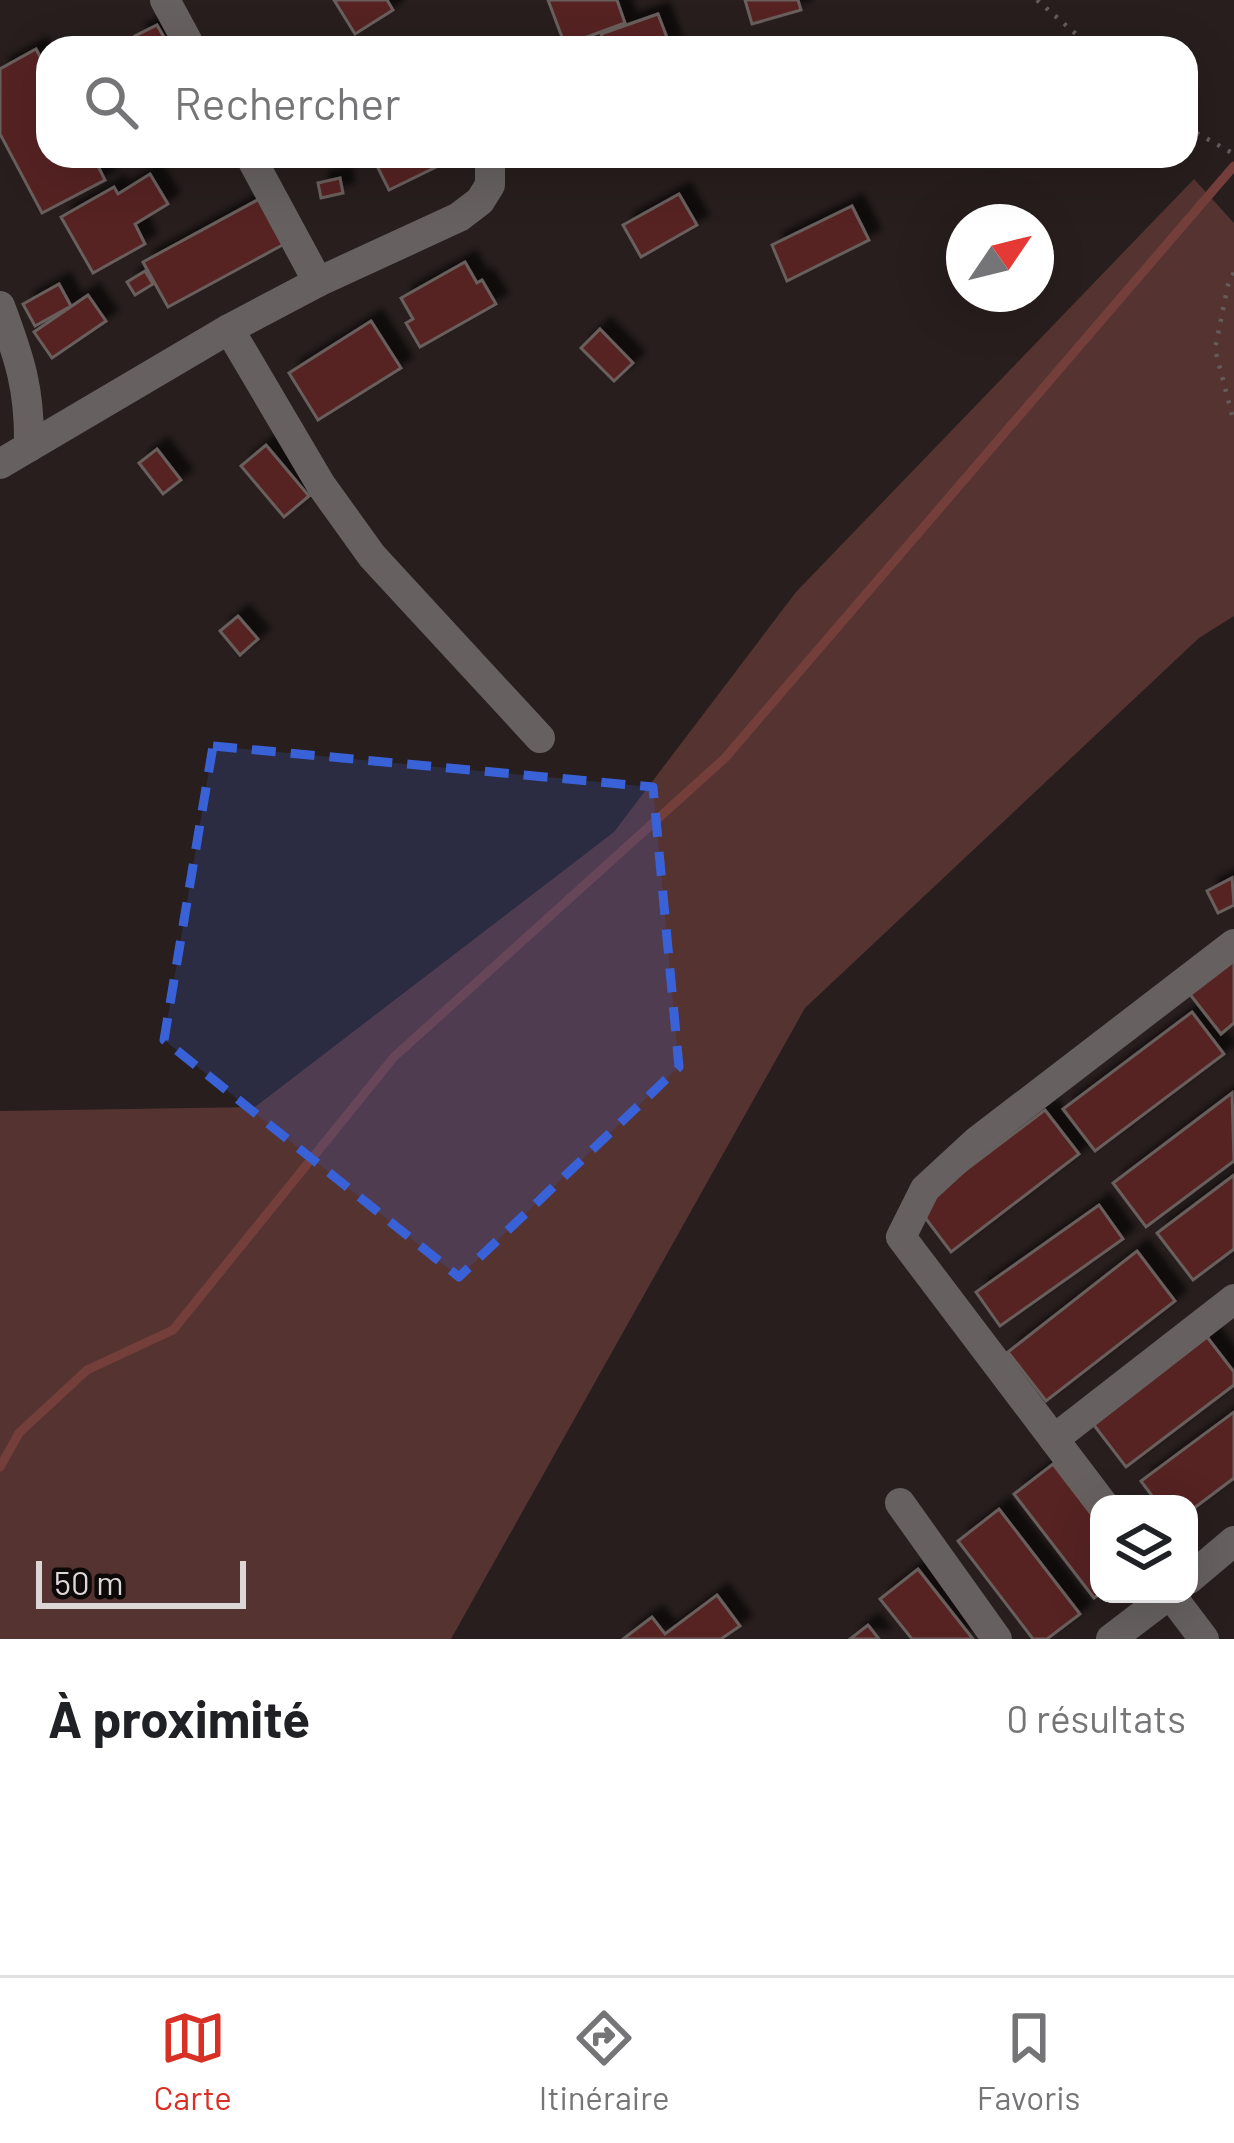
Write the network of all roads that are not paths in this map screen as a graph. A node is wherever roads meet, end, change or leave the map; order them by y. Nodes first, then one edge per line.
1 (165, 0) edge
2 (184, 36) edge
3 (257, 168) edge
4 (490, 168) edge
5 (319, 282) junction
6 (0, 306) edge
7 (229, 329) junction
8 (29, 447) junction
9 (0, 464) edge
10 (540, 738) dead end
11 (1234, 944) edge
12 (1234, 1299) edge
13 (1054, 1439) junction
14 (1095, 1495) edge
15 (900, 1503) dead end
16 (1234, 1541) edge
17 (1198, 1571) edge
18 (1158, 1603) edge
19 (1177, 1603) edge
20 (997, 1639) edge
21 (1111, 1639) edge
22 (1204, 1639) edge

1 - 2 street
3 - 5 street
4 - 5 street
5 - 7 street
6 - 8 street
7 - 8 street
7 - 10 street
8 - 9 street
11 - 13 street
12 - 13 street
13 - 14 street
15 - 20 street
16 - 17 street
18 - 21 street
19 - 22 street

